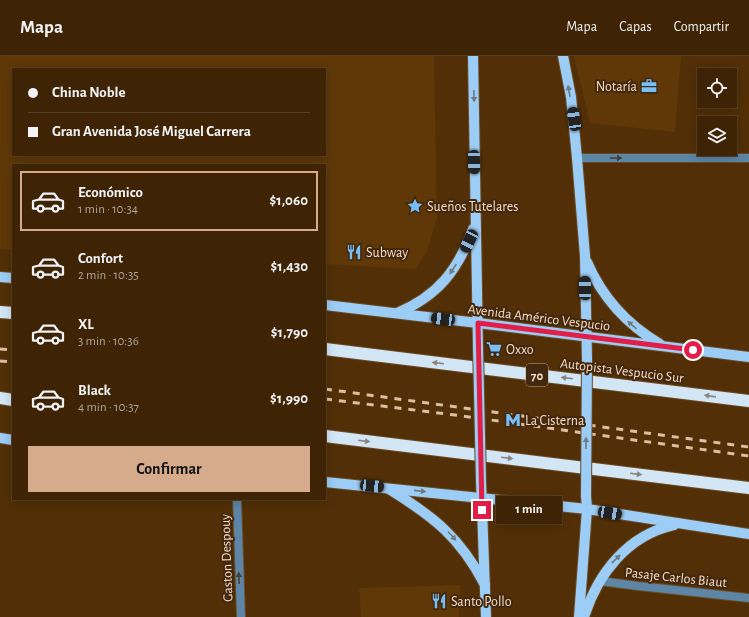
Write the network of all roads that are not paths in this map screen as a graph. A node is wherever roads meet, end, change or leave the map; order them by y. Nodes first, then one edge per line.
1 (473, 56) edge
2 (563, 56) edge
3 (578, 158) junction
4 (749, 158) edge
5 (475, 221) junction
6 (585, 256) junction
7 (0, 277) edge
8 (12, 278) edge
9 (326, 305) edge
10 (0, 312) edge
11 (12, 313) edge
12 (395, 314) junction
13 (478, 323) junction
14 (586, 338) junction
15 (664, 346) junction
16 (326, 349) edge
17 (749, 357) edge
18 (0, 398) edge
19 (12, 400) edge
20 (749, 401) edge
21 (326, 436) edge
22 (0, 438) edge
23 (12, 440) edge
24 (326, 482) edge
25 (387, 488) junction
26 (749, 488) edge
27 (481, 497) junction
28 (236, 500) edge
29 (587, 509) junction
30 (678, 524) junction
31 (749, 534) edge
32 (600, 581) junction
33 (485, 585) junction
34 (749, 598) edge
35 (241, 617) edge
36 (486, 617) edge
37 (578, 617) edge
38 (584, 617) edge

1 -> 5 main road
3 -> 2 main road
3 -> 4 street
3 - 6 main road
5 -> 12 main road
5 - 13 main road
6 - 14 main road
15 -> 6 main road
7 - 8 main road
9 - 12 main road, Avenida Américo Vespucio
10 - 11 highway
12 - 13 main road, Avenida Américo Vespucio
13 - 14 main road, Avenida Américo Vespucio
13 - 27 main road, bridge
14 - 15 main road, Avenida Américo Vespucio
29 -> 14 main road, bridge
15 - 17 main road, Avenida Américo Vespucio
20 -> 16 highway, Autopista Vespucio Sur / 70
18 - 19 highway
21 -> 26 highway
22 - 23 main road
24 - 25 main road
25 -> 27 main road
25 -> 33 main road
27 - 29 main road
27 - 33 main road
35 -> 28 street, Gaston Despouy
29 - 30 main road
29 - 37 main road
30 - 31 main road
32 -> 30 main road
32 - 34 street, Pasaje Carlos Biaut
32 - 38 main road
33 - 36 main road

